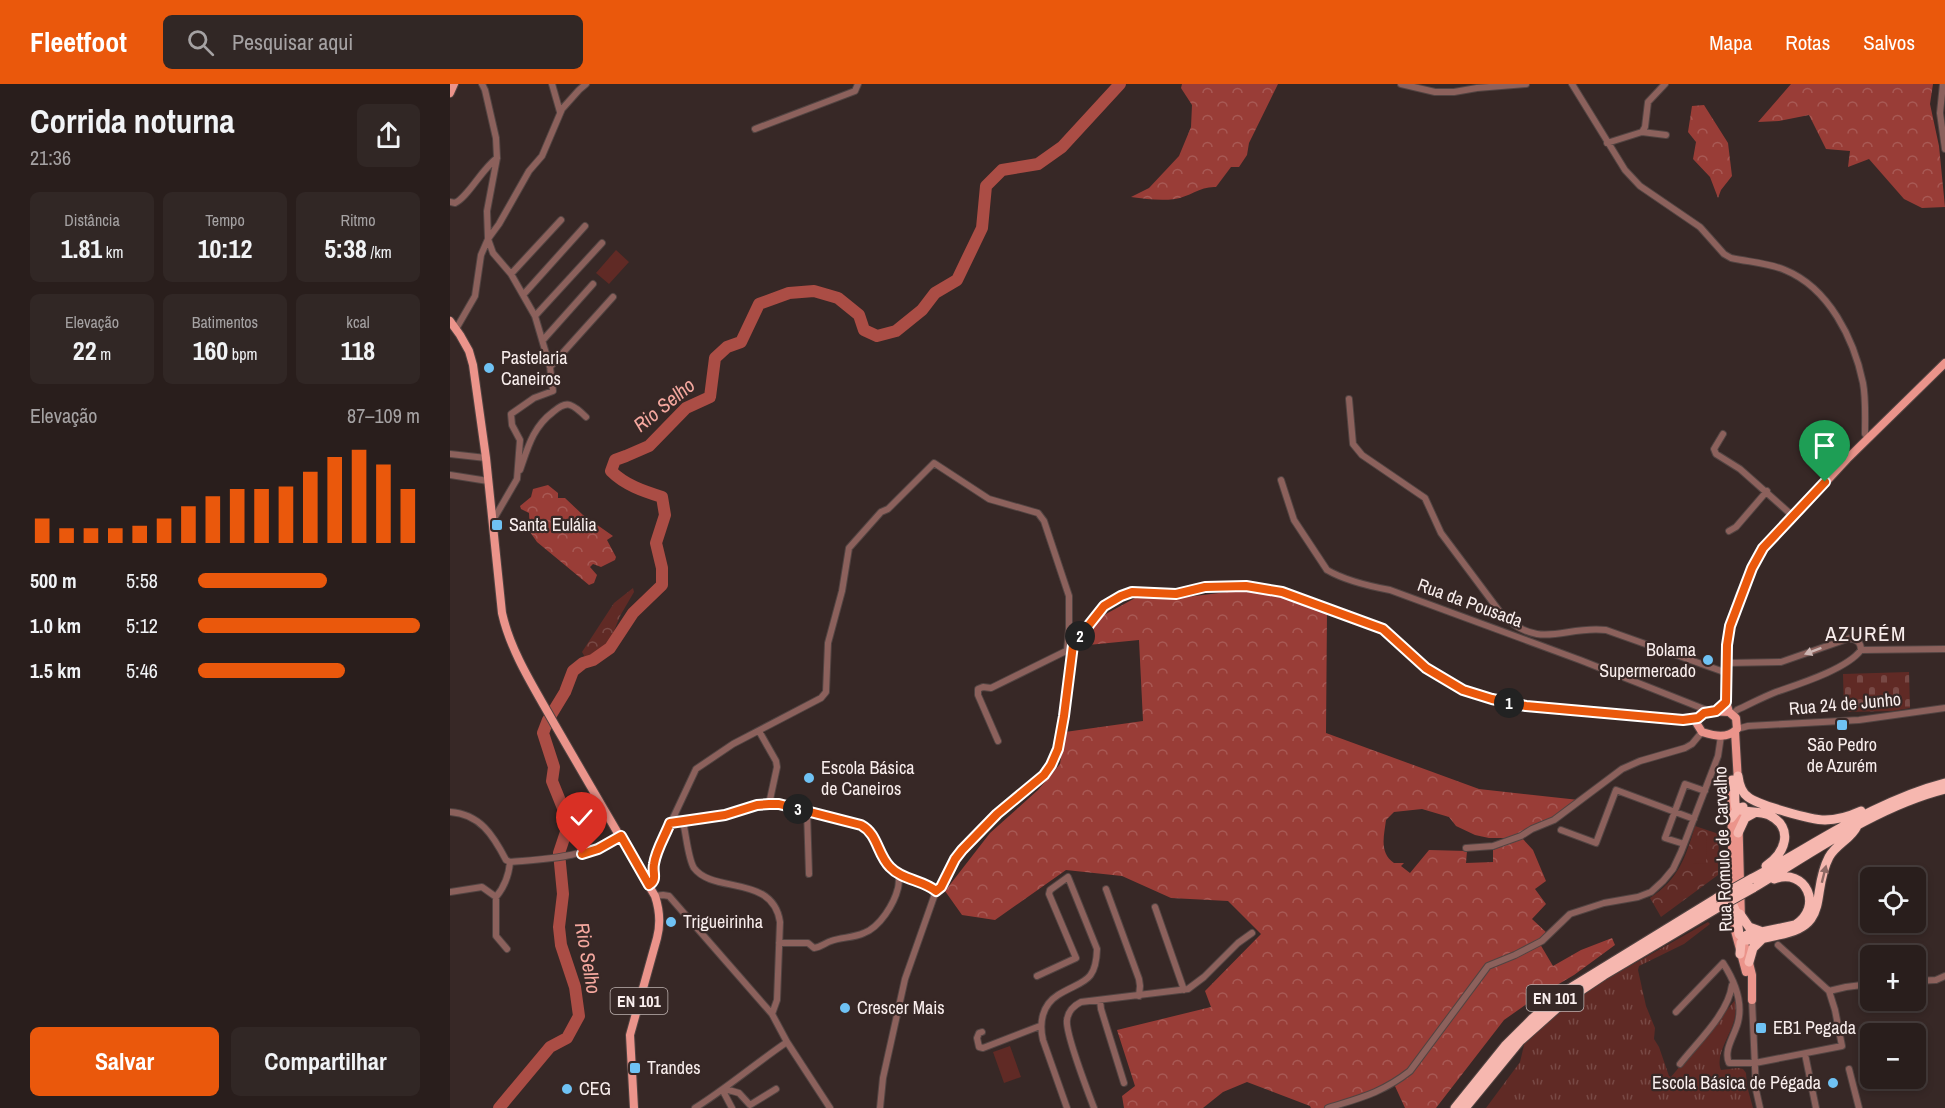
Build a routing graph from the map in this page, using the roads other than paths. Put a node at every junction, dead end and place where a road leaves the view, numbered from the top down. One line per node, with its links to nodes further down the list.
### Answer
1 (454, 84): 11 (main road)
2 (482, 84): 18 (street)
3 (552, 84): 12 (street)
4 (586, 84): 12 (street)
5 (858, 84): 13 (street)
6 (1401, 84): 7 (street)
7 (1526, 84)
8 (1572, 84): 16 (street)
9 (1665, 84): 14 (street)
10 (1943, 84): 17 (street)
11 (450, 93)
12 (560, 112): 22 (street)
13 (755, 129)
14 (1642, 132): 15 (street); 16 (street)
15 (1666, 135)
16 (1607, 142): 37 (street)
17 (1945, 149)
18 (497, 158): 19 (street); 22 (street)
19 (450, 201)
20 (561, 220): 24 (street)
21 (585, 226): 26 (street)
22 (488, 239): 24 (street); 30 (street)
23 (602, 243): 28 (street)
24 (511, 274): 26 (street)
25 (593, 284): 31 (street)
26 (523, 295): 28 (street)
27 (613, 297): 33 (street)
28 (535, 316): 31 (street)
29 (450, 321): 30 (main road, EN 101)
30 (456, 329): 39 (main road, EN 101)
31 (543, 340): 33 (street)
32 (1945, 363): 37 (main road, Rua Rómulo de Carvalho)
33 (550, 368): 41 (street)
34 (1349, 399): 53 (street)
35 (586, 417): 41 (street)
36 (1723, 434): 44 (street)
37 (1868, 438): 45 (main road, Rua Rómulo de Carvalho)
38 (450, 454): 39 (street)
39 (486, 458): 43 (main road, EN 101)
40 (450, 475): 43 (street)
41 (517, 479): 46 (street)
42 (1281, 480): 55 (street, Rua da Pousada)
43 (488, 481): 46 (main road, EN 101)
44 (1767, 491): 45 (street); 47 (street)
45 (1794, 517): 52 (main road, Rua Rómulo de Carvalho)
46 (492, 522): 78 (main road, EN 101)
47 (1729, 531)
48 (1073, 645): 51 (street); 55 (street); 87 (street)
49 (1945, 649): 50 (street)
50 (1861, 650): 52 (street, one-way to 52); 56 (street)
51 (1066, 651): 57 (street); 58 (street)
52 (1727, 663): 53 (main road, Rua Rómulo de Carvalho)
53 (1727, 673): 56 (main road, Rua Rómulo de Carvalho)
54 (1945, 708): 56 (street, Rua 24 de Junho)
55 (1704, 719): 56 (main road); 56 (main road); 80 (street)
56 (1731, 723): 59 (main road, Rua Rómulo de Carvalho); 62 (street)
57 (759, 731): 64 (street); 74 (street)
58 (998, 741)
59 (1735, 778): 65 (highway); 66 (highway); 71 (main road, Rua Rómulo de Carvalho)
60 (1945, 783): 63 (highway, EN 101)
61 (1945, 789): 75 (highway, EN 101)
62 (1704, 791): 67 (street); 72 (street)
63 (1891, 801): 65 (highway); 84 (highway, EN 101)
64 (769, 804): 69 (street); 73 (street)
65 (1766, 805): 66 (highway)
66 (1738, 809): 70 (highway); 71 (highway); 77 (main road, Rua Rómulo de Carvalho)
67 (1674, 811): 72 (street); 76 (street); 79 (street)
68 (450, 812): 81 (street)
69 (807, 812): 82 (street); 83 (street)
70 (1757, 812): 77 (highway); 84 (highway)
71 (1731, 818): 92 (main road, Rua Rómulo de Carvalho)
72 (1694, 819): 79 (street)
73 (683, 822): 74 (street); 98 (street)
74 (670, 823): 85 (street)
75 (1857, 826): 84 (highway, EN 101); 96 (highway, one-way to 75)
76 (1562, 830)
77 (1738, 833): 94 (main road, Rua Rómulo de Carvalho)
78 (621, 836): 81 (street); 85 (main road, EN 101)
79 (1684, 844): 132 (street)
80 (1467, 848)
81 (508, 861): 90 (street)
82 (809, 874)
83 (899, 874): 87 (street); 98 (street)
84 (1752, 883): 91 (highway, EN 101, bridge); 96 (highway)
85 (649, 885): 89 (main road, EN 101)
86 (1106, 889): 110 (street)
87 (936, 891): 129 (street)
88 (450, 892): 90 (street)
89 (655, 896): 114 (street); 125 (main road, EN 101)
90 (496, 897): 100 (street)
91 (1718, 902): 133 (highway, EN 101); 134 (highway, EN 101)
92 (1733, 905): 97 (highway); 101 (main road, Rua Rómulo de Carvalho)
93 (1155, 907): 108 (street)
94 (1740, 914): 96 (highway); 97 (main road, Rua Rómulo de Carvalho)
95 (1252, 933): 108 (street)
96 (1763, 935): 97 (highway); 102 (highway)
97 (1743, 939): 101 (highway); 102 (main road, Rua Rómulo de Carvalho)
98 (779, 943): 114 (street)
99 (1778, 945): 109 (street)
100 (507, 949)
101 (1740, 954): 112 (main road, Rua Rómulo de Carvalho)
102 (1749, 962): 112 (main road, Rua Rómulo de Carvalho)
103 (1036, 976): 115 (street)
104 (1945, 976): 105 (street)
105 (1926, 980)
106 (1733, 981): 113 (street); 119 (street); 120 (street)
107 (1860, 985): 109 (street)
108 (1184, 990): 110 (street)
109 (1829, 992): 118 (street)
110 (1139, 996): 111 (street)
111 (1100, 1000): 122 (street); 131 (street)
112 (1752, 1000): 119 (street, Rua Rómulo de Carvalho)
113 (1676, 1012)
114 (772, 1014): 117 (street)
115 (1040, 1026): 116 (street); 130 (street)
116 (982, 1032)
117 (787, 1042): 124 (street); 128 (street)
118 (1805, 1054): 119 (street); 136 (street)
119 (1755, 1063): 135 (street, Rua Rómulo de Carvalho)
120 (1680, 1064)
121 (1849, 1069): 137 (street)
122 (1124, 1083)
123 (776, 1089): 124 (street)
124 (724, 1090): 126 (street); 127 (street)
125 (634, 1108)
126 (695, 1108)
127 (732, 1108)
128 (830, 1108)
129 (880, 1108)
130 (1067, 1108)
131 (1094, 1108)
132 (1328, 1108)
133 (1455, 1108)
134 (1466, 1108)
135 (1760, 1108)
136 (1816, 1108)
137 (1859, 1108)

